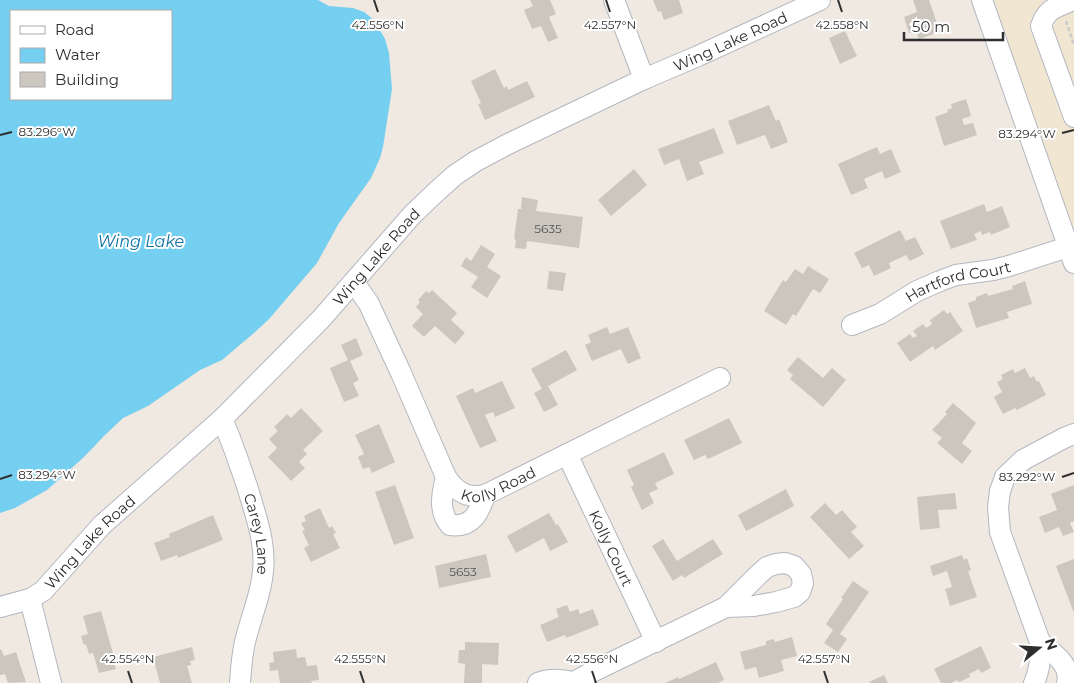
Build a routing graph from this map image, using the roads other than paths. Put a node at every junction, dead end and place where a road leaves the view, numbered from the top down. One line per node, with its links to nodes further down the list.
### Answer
1 (614, 0): 5 (street)
2 (820, 0): 5 (street, Wing Lake Road)
3 (982, 0): 7 (street)
4 (1070, 2): 6 (street)
5 (644, 78): 8 (street, Wing Lake Road)
6 (1074, 117)
7 (1072, 251): 9 (street, Hartford Court)
8 (354, 282): 11 (street, Wing Lake Road); 14 (street, Kolly Road)
9 (852, 325)
10 (720, 378): 13 (street, Kolly Road)
11 (222, 418): 16 (street, Wing Lake Road); 22 (street, Carey Lane)
12 (1074, 434): 20 (street)
13 (567, 454): 15 (street, Kolly Road); 19 (street, Kolly Court)
14 (446, 477): 15 (street, Kolly Road); 15 (street)
15 (486, 495)
16 (30, 599): 17 (street, Wing Lake Road); 21 (street)
17 (0, 607)
18 (726, 608): 19 (street)
19 (656, 642): 24 (street)
20 (1040, 642): 25 (street); 26 (street)
21 (51, 683)
22 (240, 683)
23 (538, 683): 24 (street)
24 (573, 683)
25 (1034, 683)
26 (1067, 683)

